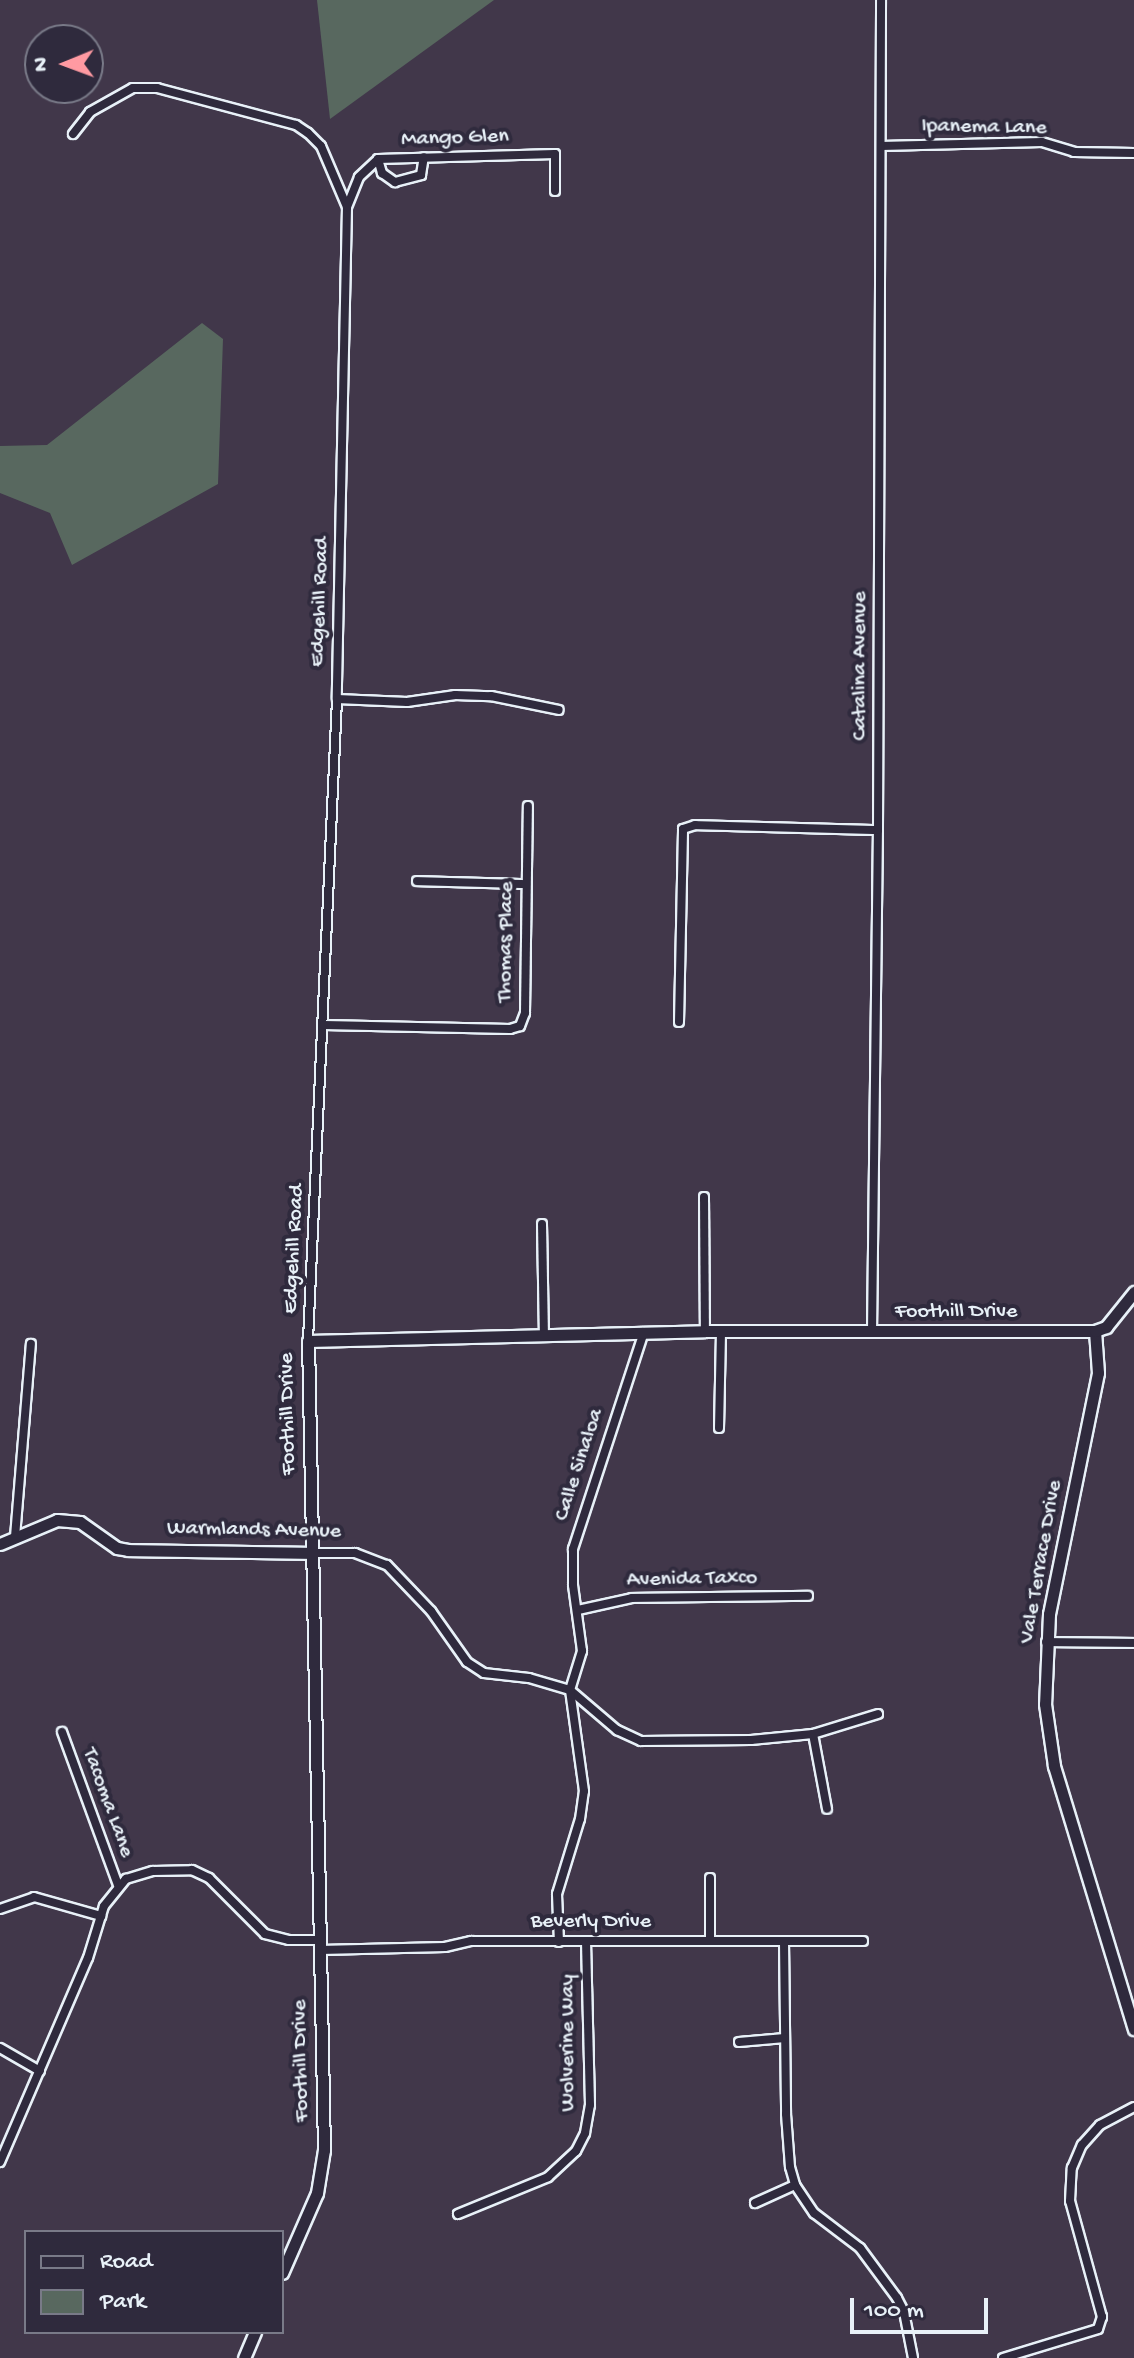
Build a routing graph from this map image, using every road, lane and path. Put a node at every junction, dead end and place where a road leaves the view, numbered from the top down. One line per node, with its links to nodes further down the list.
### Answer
1 (881, 0): 3 (street, Catalina Avenue)
2 (73, 134): 8 (street, Edgehill Road)
3 (881, 146): 4 (street, Ipanema Lane); 12 (street, Catalina Avenue)
4 (1134, 153)
5 (424, 157): 6 (street, Mango Glen); 6 (street); 7 (street, Mango Glen)
6 (378, 159): 8 (street, Mango Glen)
7 (555, 191)
8 (347, 207): 9 (street, Edgehill Road)
9 (337, 699): 10 (street); 16 (street, Edgehill Road)
10 (559, 710)
11 (528, 806): 14 (street, Thomas Place)
12 (878, 830): 15 (street); 24 (street, Catalina Avenue)
13 (417, 881): 14 (street)
14 (526, 884): 16 (street, Thomas Place)
15 (679, 1022)
16 (324, 1025): 26 (street, Edgehill Road)
17 (704, 1197): 20 (street)
18 (542, 1224): 25 (street)
19 (1134, 1292): 22 (street)
20 (705, 1331): 21 (street, Foothill Drive); 23 (street, Foothill Drive)
21 (721, 1331): 24 (street, Foothill Drive); 28 (street)
22 (1095, 1331): 24 (street, Foothill Drive); 34 (street, Vale Terrace Drive)
23 (644, 1332): 25 (street, Foothill Drive); 33 (street, Calle Sinaloa)
24 (872, 1332)
25 (544, 1336): 26 (street, Foothill Drive)
26 (308, 1341): 31 (street, Foothill Drive)
27 (31, 1344): 29 (street)
28 (719, 1428)
29 (15, 1537): 30 (street, Warmlands Avenue); 31 (street, Warmlands Avenue)
30 (0, 1544)
31 (311, 1553): 36 (street, Warmlands Avenue); 50 (street, Foothill Drive)
32 (808, 1596): 33 (street, Avenida Taxco)
33 (578, 1610): 36 (street, Calle Sinaloa)
34 (1046, 1642): 35 (street); 51 (street, Vale Terrace Drive)
35 (1134, 1643)
36 (570, 1690): 39 (street, Warmlands Avenue); 48 (street, Calle Sinaloa)
37 (878, 1714): 39 (street, Warmlands Avenue)
38 (62, 1732): 42 (street, Tacoma Lane)
39 (813, 1734): 40 (street)
40 (827, 1809)
41 (710, 1878): 46 (street)
42 (118, 1885): 44 (street); 50 (street, Beverly Drive)
43 (0, 1909): 44 (street)
44 (101, 1916): 56 (street)
45 (586, 1941): 46 (street, Beverly Drive); 48 (street, Beverly Drive); 61 (street, Wolverine Way)
46 (710, 1941): 49 (street, Beverly Drive)
47 (863, 1941): 49 (street, Beverly Drive)
48 (559, 1942): 50 (street, Beverly Drive)
49 (784, 1942): 53 (street)
50 (320, 1945): 62 (street, Foothill Drive)
51 (1132, 2014): 52 (street, Vale Terrace Drive)
52 (1134, 2029)
53 (785, 2038): 54 (street); 59 (street)
54 (739, 2042)
55 (0, 2048): 56 (street)
56 (40, 2071): 58 (street)
57 (1134, 2107): 66 (street)
58 (0, 2162)
59 (795, 2185): 60 (street); 65 (street)
60 (755, 2203)
61 (458, 2214)
62 (284, 2268)
63 (254, 2334): 64 (street)
64 (244, 2358)
65 (913, 2358)
66 (1003, 2358)

